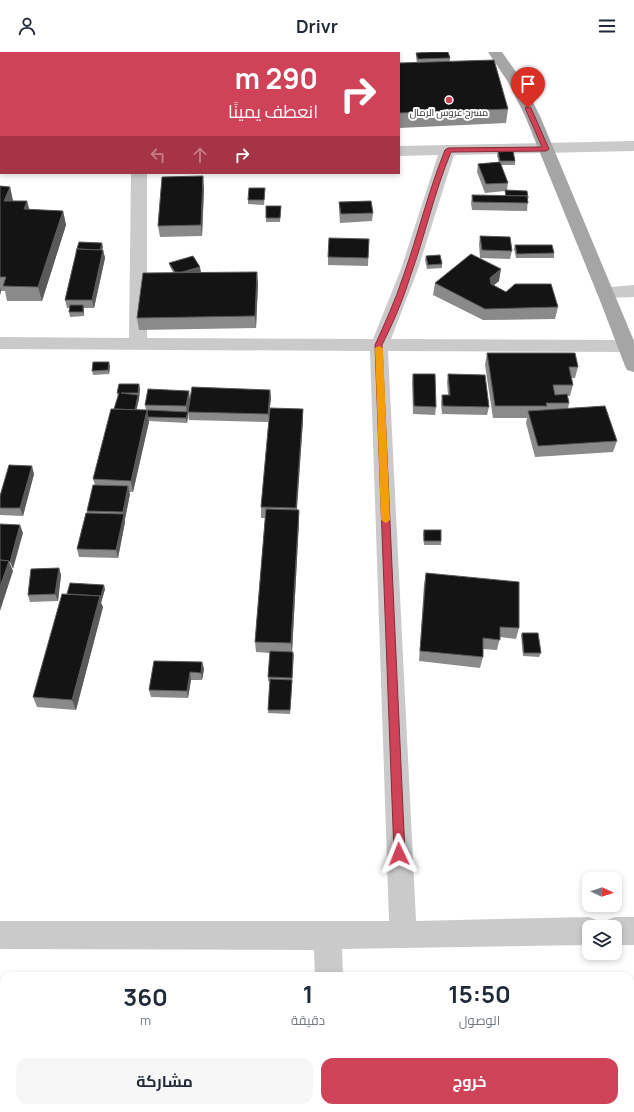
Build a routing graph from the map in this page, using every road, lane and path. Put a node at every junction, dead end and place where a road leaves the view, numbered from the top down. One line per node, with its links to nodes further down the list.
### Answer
1 (495, 52): 3 (main road)
2 (634, 146): 3 (street)
3 (546, 149): 4 (street); 8 (main road)
4 (448, 150): 5 (street); 11 (street)
5 (400, 151)
6 (139, 174): 10 (street)
7 (634, 291): 8 (street)
8 (605, 292): 12 (main road)
9 (0, 343): 10 (street)
10 (138, 344): 11 (street)
11 (379, 345): 12 (street); 17 (street)
12 (627, 346): 13 (main road)
13 (634, 366)
14 (634, 930): 16 (street)
15 (582, 931): 17 (street)
16 (622, 931)
17 (403, 934): 19 (street)
18 (0, 935): 19 (street)
19 (328, 936): 20 (street)
20 (329, 972)

